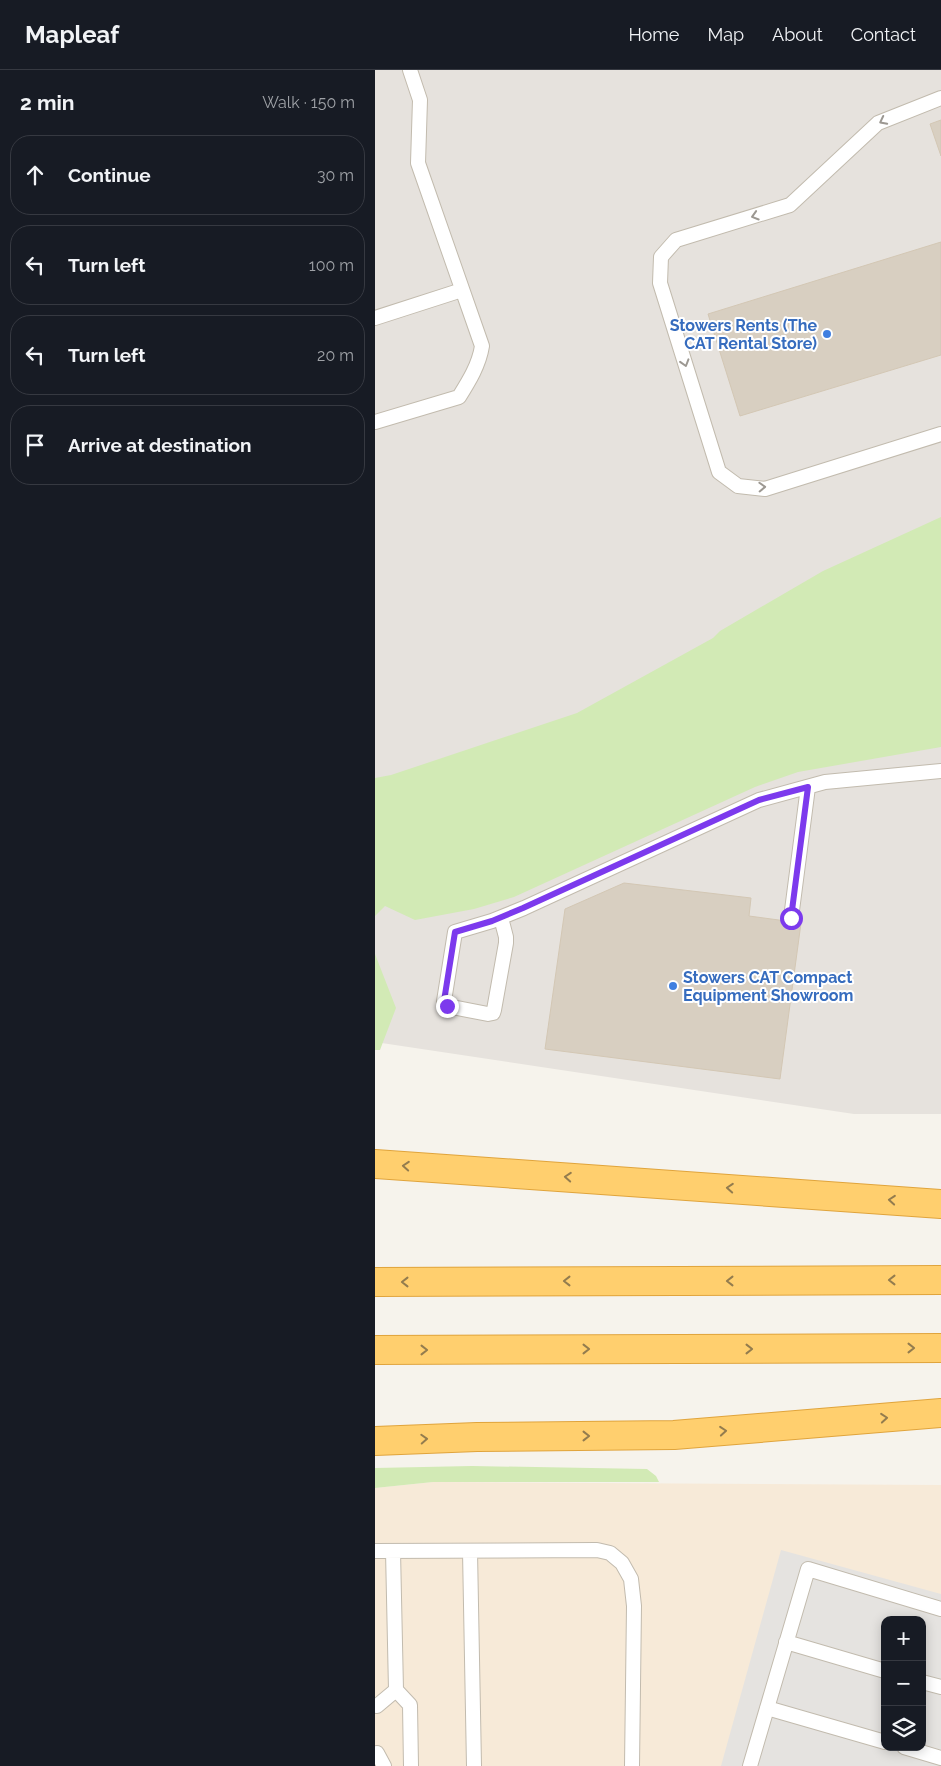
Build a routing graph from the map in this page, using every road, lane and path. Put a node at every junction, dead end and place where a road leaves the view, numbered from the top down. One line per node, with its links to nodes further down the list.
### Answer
1 (410, 70): 3 (lane)
2 (941, 98): 6 (lane, one-way to 6)
3 (462, 290): 4 (lane); 5 (lane)
4 (375, 318)
5 (375, 422)
6 (941, 434)
7 (941, 771): 8 (lane)
8 (808, 787): 9 (lane); 10 (lane)
9 (501, 918): 9 (lane)
10 (791, 918)
11 (375, 1164): 12 (highway, one-way to 11)
12 (941, 1204)
13 (941, 1280): 14 (highway, one-way to 14)
14 (375, 1282)
15 (941, 1348): 16 (highway, one-way to 15)
16 (375, 1350)
17 (941, 1413): 18 (highway, one-way to 17)
18 (375, 1441)
19 (375, 1551): 20 (lane)
20 (393, 1551): 21 (lane); 27 (lane)
21 (470, 1551): 36 (lane); 37 (lane)
22 (941, 1609): 23 (lane)
23 (786, 1642): 24 (lane); 29 (lane)
24 (881, 1670)
25 (926, 1683): 26 (lane)
26 (941, 1687)
27 (396, 1690): 28 (lane); 35 (lane)
28 (377, 1706)
29 (767, 1708): 30 (lane); 38 (lane)
30 (881, 1741)
31 (917, 1751): 33 (lane)
32 (377, 1753): 34 (lane)
33 (941, 1758)
34 (384, 1766)
35 (411, 1766)
36 (474, 1766)
37 (632, 1766)
38 (750, 1766)

